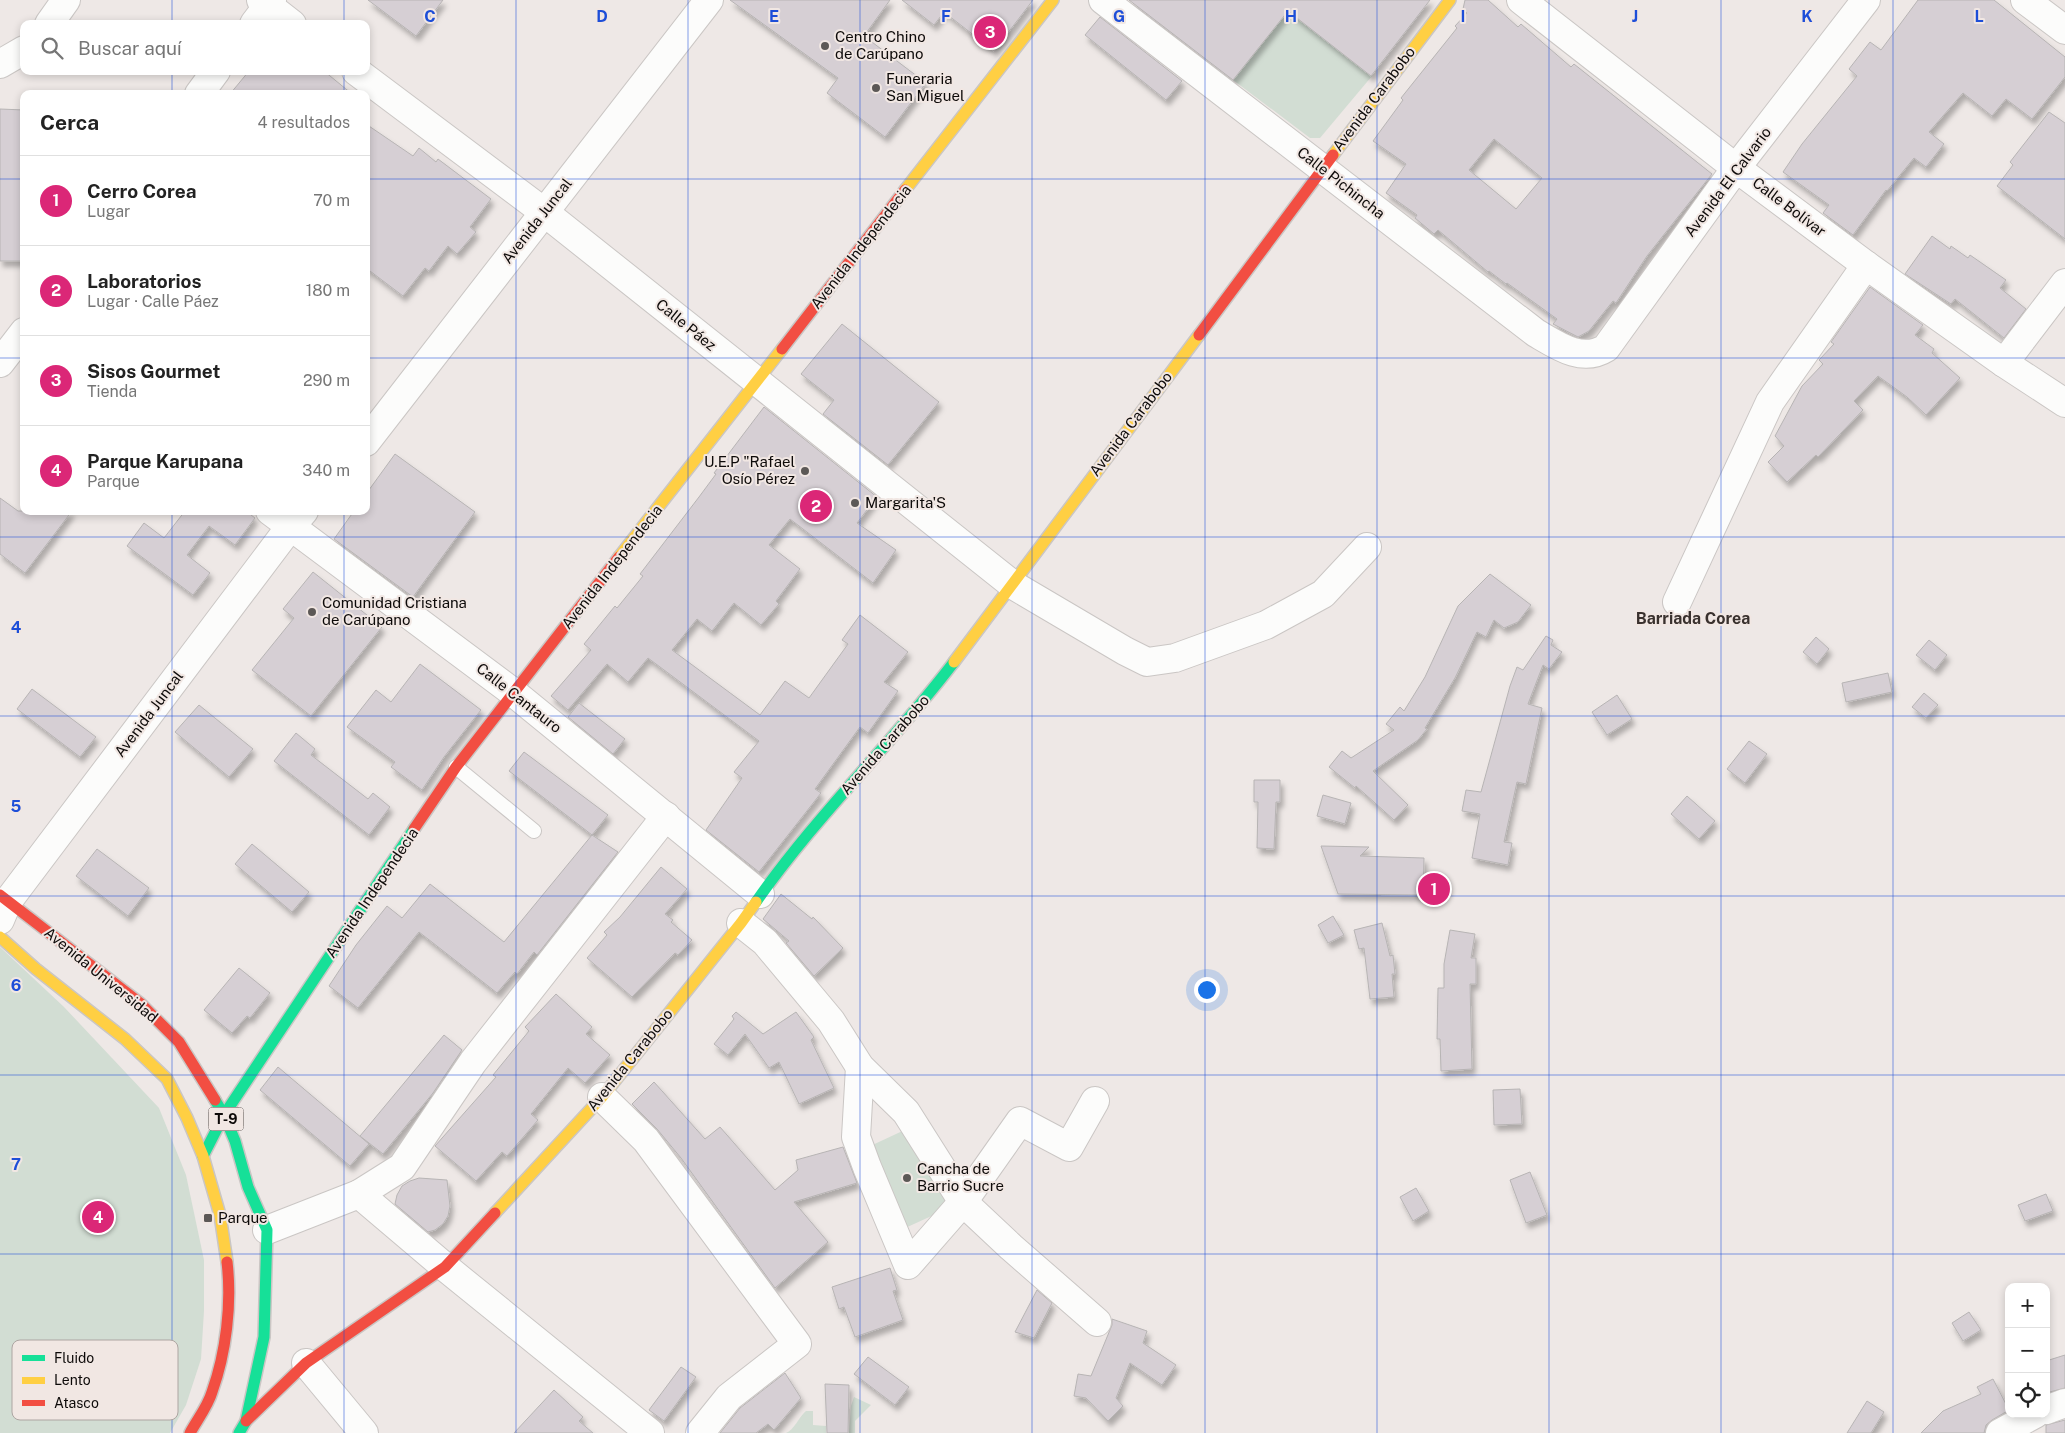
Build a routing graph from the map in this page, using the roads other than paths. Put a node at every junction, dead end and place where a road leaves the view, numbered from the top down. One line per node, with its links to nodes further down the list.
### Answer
1 (66, 0): 10 (street)
2 (708, 0): 20 (street, Avenida Juncal)
3 (1053, 0): 27 (main road, Avenida Independecia)
4 (1103, 0): 18 (street, Calle Pichincha)
5 (1450, 0): 18 (main road, Avenida Carabobo)
6 (1521, 0): 19 (street, Calle Bolívar)
7 (1866, 0): 19 (street, Avenida El Calvario)
8 (2025, 0): 12 (street)
9 (264, 7): 11 (street)
10 (52, 20)
11 (285, 20)
12 (2065, 30)
13 (20, 52): 14 (street)
14 (0, 64)
15 (213, 75): 17 (street)
16 (361, 75): 20 (street, Calle Páez)
17 (202, 90)
18 (1321, 168): 24 (street, Calle Pichincha); 32 (main road, Avenida Carabobo)
19 (1736, 168): 21 (street, Calle Bolívar); 24 (street, Avenida El Calvario)
20 (544, 212): 27 (street, Calle Páez); 29 (street, Avenida Juncal)
21 (1866, 265): 26 (street, Calle Bolívar); 33 (street)
22 (2065, 283): 26 (street)
23 (20, 337): 25 (street)
24 (1585, 355)
25 (0, 363)
26 (2004, 363): 28 (street, Calle Bolívar)
27 (756, 381): 32 (street, Calle Páez); 34 (main road, Avenida Independecia)
28 (2065, 403)
29 (370, 437)
30 (288, 516): 34 (street, Calle Cantauro); 39 (street, Avenida Juncal)
31 (1367, 547): 32 (street, Calle Páez)
32 (1012, 584): 38 (main road, Avenida Carabobo)
33 (1677, 602)
34 (514, 693): 35 (main road, Avenida Independecia); 36 (street, Calle Cantauro)
35 (456, 767): 37 (lane); 45 (main road, Avenida Independecia)
36 (666, 816): 38 (street, Calle Cantauro); 47 (street)
37 (534, 831)
38 (760, 894): 40 (main road, Avenida Carabobo)
39 (3, 905): 45 (main road, Avenida Universidad / T-9)
40 (741, 923): 42 (street); 43 (main road, Avenida Carabobo)
41 (0, 937): 46 (main road, T-9)
42 (860, 1067): 48 (street); 48 (street)
43 (602, 1097): 50 (main road, Avenida Carabobo); 61 (street)
44 (1095, 1101): 48 (street)
45 (224, 1115): 46 (main road, Avenida Independecia); 49 (main road, Avenida Universidad / T-9)
46 (202, 1156): 57 (main road, T-9)
47 (359, 1194): 49 (street); 50 (street)
48 (963, 1202): 51 (street)
49 (267, 1230): 56 (main road, Avenida Universidad / T-9)
50 (445, 1267): 52 (main road, Avenida Carabobo); 60 (street)
51 (1097, 1322)
52 (306, 1363): 56 (main road, Avenida Carabobo); 59 (street)
53 (2065, 1403): 54 (street)
54 (2050, 1409)
55 (2028, 1418): 62 (street)
56 (246, 1420): 58 (main road, Avenida Universidad / T-9)
57 (190, 1433)
58 (239, 1433)
59 (364, 1433)
60 (650, 1433)
61 (700, 1433)
62 (2000, 1433)

